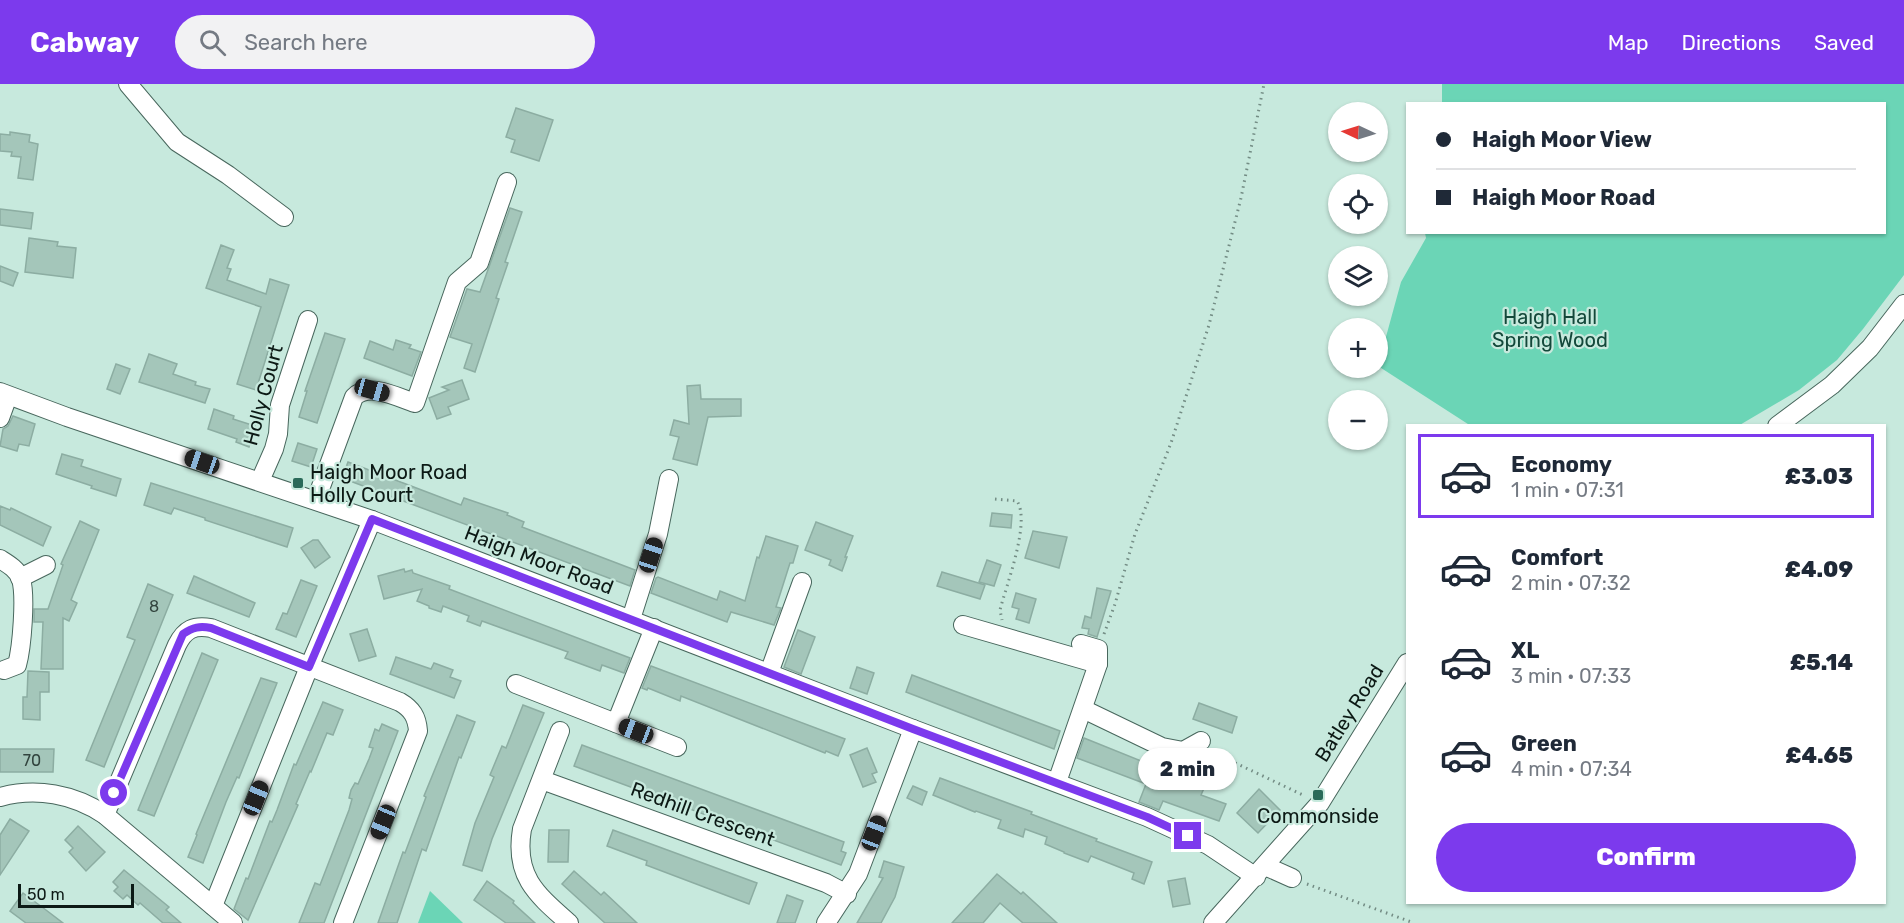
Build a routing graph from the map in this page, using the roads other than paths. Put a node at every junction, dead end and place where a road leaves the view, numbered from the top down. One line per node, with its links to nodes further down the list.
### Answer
1 (128, 84): 3 (street)
2 (507, 182): 11 (street)
3 (284, 216)
4 (1904, 304): 8 (street)
5 (308, 320): 10 (street, Holly Court)
6 (4, 394): 7 (street); 10 (street, Haigh Moor Road)
7 (0, 418)
8 (1780, 424)
9 (669, 479): 17 (street)
10 (260, 481): 11 (street, Haigh Moor Road)
11 (316, 500): 12 (street, Haigh Moor Road)
12 (372, 519): 17 (street, Haigh Moor Road); 21 (street)
13 (0, 559): 15 (street)
14 (46, 565): 15 (street)
15 (20, 578): 22 (street)
16 (802, 582): 23 (street)
17 (631, 619): 19 (street, Haigh Moor Road)
18 (963, 626): 25 (street)
19 (654, 628): 23 (street, Haigh Moor Road); 26 (street)
20 (1406, 665): 35 (street, Batley Road)
21 (309, 667): 34 (street); 38 (street); 40 (street)
22 (4, 670)
23 (770, 673): 27 (street, Haigh Moor Road)
24 (516, 684): 26 (street)
25 (1083, 709): 29 (street); 32 (street)
26 (616, 723): 30 (street)
27 (913, 729): 32 (street, Haigh Moor Road); 37 (street)
28 (560, 731): 31 (street)
29 (1201, 741)
30 (677, 747)
31 (542, 780): 37 (street, Redhill Crescent); 41 (street)
32 (1057, 782): 35 (street, Haigh Moor Road)
33 (0, 797): 34 (street)
34 (105, 814): 38 (street)
35 (1261, 871): 36 (street, Haigh Moor Road); 43 (street, Batley Road)
36 (1292, 878)
37 (847, 894): 42 (street)
38 (213, 906): 39 (street)
39 (233, 923)
40 (343, 923)
41 (569, 923)
42 (826, 923)
43 (1213, 923)

